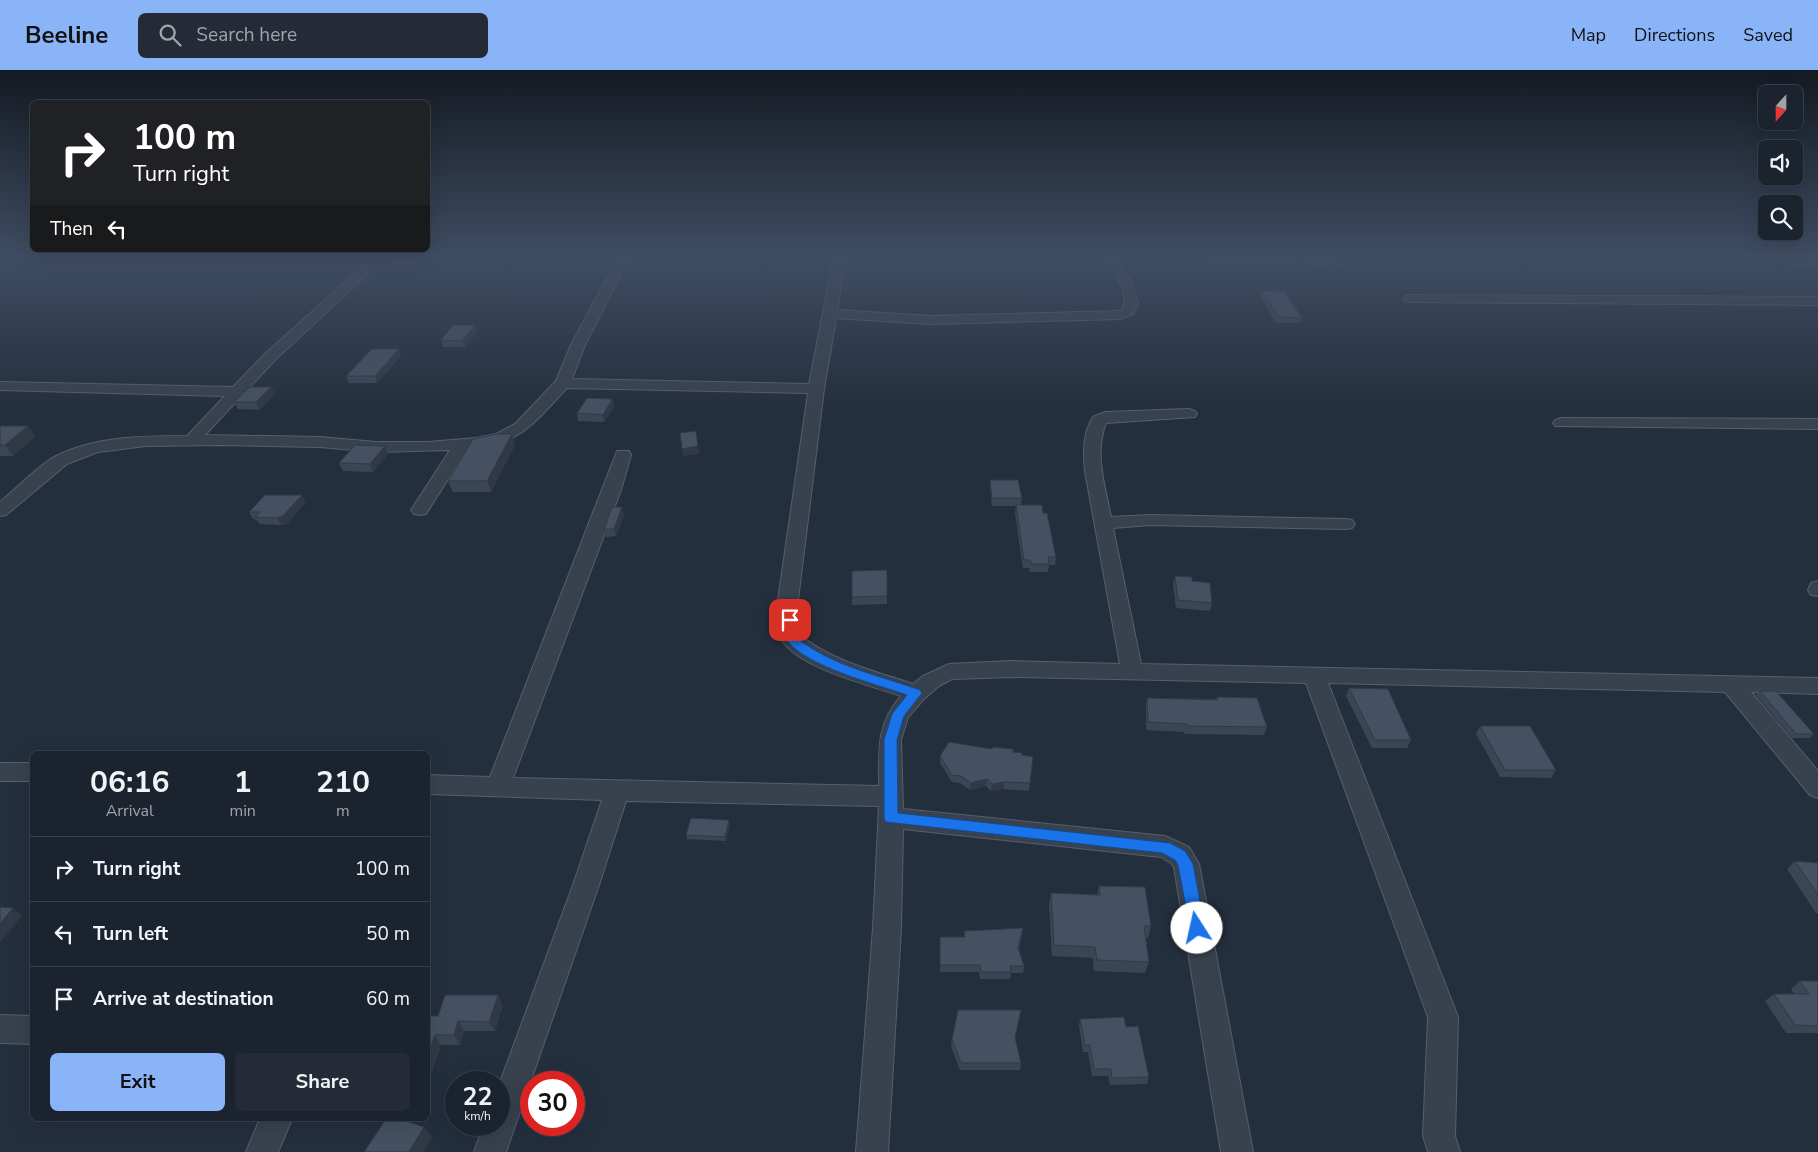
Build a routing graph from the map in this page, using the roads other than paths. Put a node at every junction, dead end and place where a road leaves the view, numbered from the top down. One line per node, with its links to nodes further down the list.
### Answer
1 (324, 307): 9 (street)
2 (598, 307): 6 (street)
3 (831, 307): 5 (street)
4 (1130, 307): 5 (street)
5 (830, 314): 8 (street)
6 (563, 382): 8 (street); 14 (street)
7 (0, 386): 9 (street)
8 (816, 389): 24 (street)
9 (237, 392): 13 (street)
10 (1189, 414): 18 (street)
11 (1561, 423): 12 (street)
12 (1818, 424)
13 (191, 441): 14 (street); 17 (street)
14 (461, 444): 16 (street)
15 (623, 455): 28 (street)
16 (420, 510)
17 (0, 511)
18 (1103, 523): 19 (street); 20 (street)
19 (1346, 524)
20 (1132, 672): 21 (street); 24 (street)
21 (1314, 676): 22 (street); 39 (street)
22 (1732, 685): 23 (street); 29 (street)
23 (1818, 686)
24 (916, 693): 31 (street)
25 (0, 772): 26 (street)
26 (30, 772)
27 (430, 784): 28 (street)
28 (498, 787): 30 (street)
29 (1818, 788)
30 (617, 791): 31 (street); 36 (street)
31 (891, 807): 37 (street); 38 (street)
32 (0, 1029): 33 (street)
33 (30, 1030)
34 (275, 1121): 35 (street)
35 (262, 1152)
36 (490, 1152)
37 (872, 1152)
38 (1237, 1152)
39 (1444, 1152)

